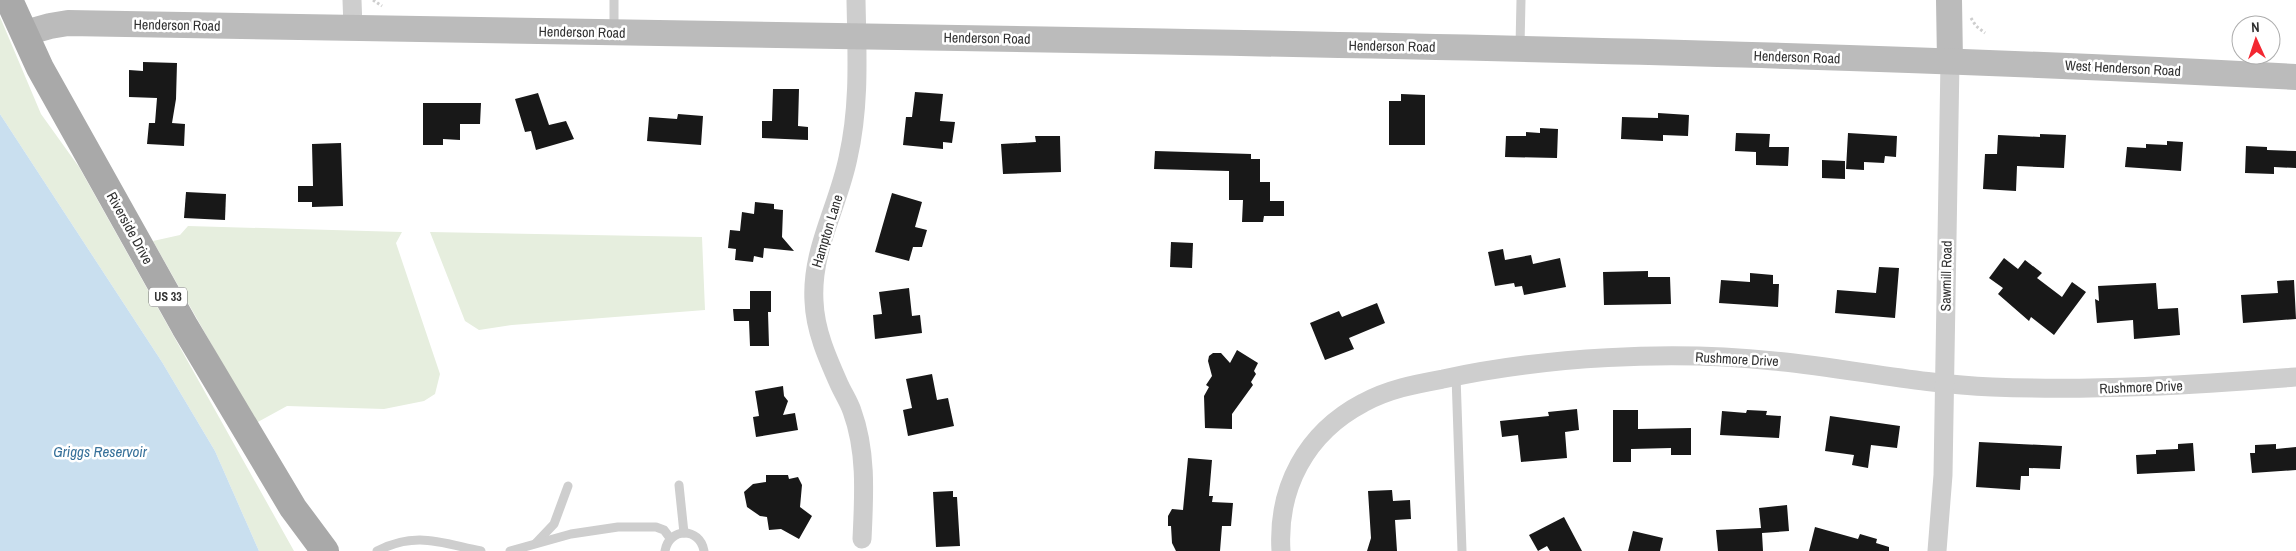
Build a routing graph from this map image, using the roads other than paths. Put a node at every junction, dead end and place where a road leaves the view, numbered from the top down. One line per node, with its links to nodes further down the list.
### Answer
1 (9, 0): 9 (main road, Riverside Drive / US 33)
2 (352, 0): 7 (street)
3 (614, 0): 8 (lane)
4 (856, 0): 10 (street, Hampton Lane)
5 (1521, 0): 11 (lane)
6 (1959, 7): 12 (main road, Sawmill Road)
7 (353, 28): 8 (main road, Henderson Road); 9 (main road, Henderson Road)
8 (614, 32): 10 (main road, Henderson Road)
9 (25, 34): 23 (main road, Riverside Drive / US 33)
10 (857, 36): 11 (main road, Henderson Road); 21 (street, Hampton Lane)
11 (1520, 49): 12 (main road, Henderson Road)
12 (1950, 61): 13 (main road, West Henderson Road); 16 (street, Sawmill Road)
13 (2296, 77)
14 (1456, 376): 16 (street, Rushmore Drive); 29 (street, Rushmore Drive); 30 (lane)
15 (2296, 377): 16 (street, Rushmore Drive)
16 (1944, 384): 31 (street, Sawmill Road)
17 (679, 485): 19 (lane)
18 (568, 486): 22 (lane)
19 (684, 533): 20 (lane); 28 (lane)
20 (670, 538): 22 (lane); 27 (lane)
21 (862, 539)
22 (532, 546): 26 (lane)
23 (325, 551)
24 (377, 551): 25 (lane)
25 (481, 551)
26 (515, 551)
27 (665, 551)
28 (704, 551)
29 (1281, 551)
30 (1462, 551)
31 (1937, 551)

